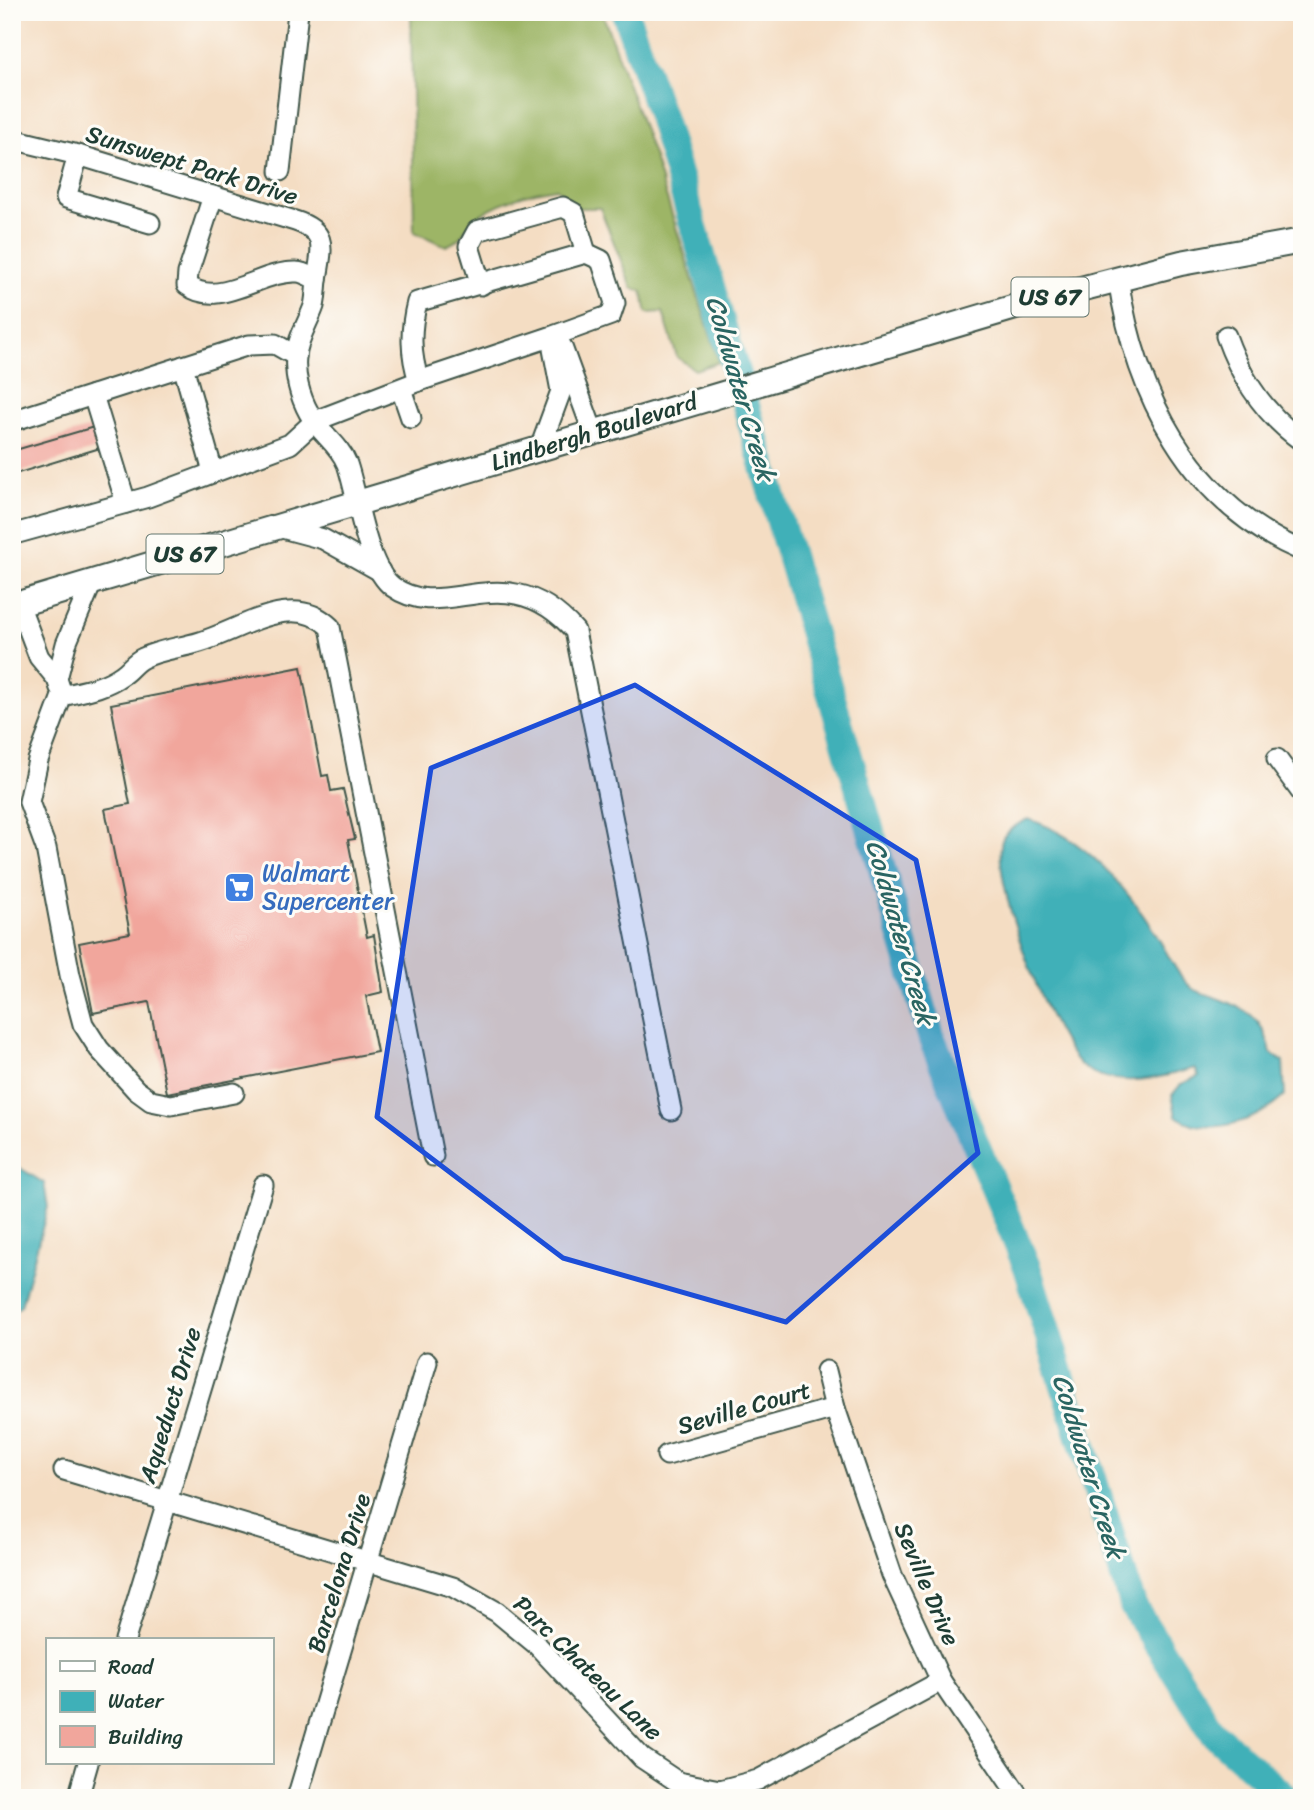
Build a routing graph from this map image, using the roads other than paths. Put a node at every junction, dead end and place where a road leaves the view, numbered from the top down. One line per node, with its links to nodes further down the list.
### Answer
1 (298, 12): 4 (street)
2 (12, 139): 3 (street, Sunswept Park Drive)
3 (78, 155): 5 (street, Sunswept Park Drive); 6 (street)
4 (280, 171)
5 (213, 196): 10 (street, Sunswept Park Drive); 10 (street)
6 (150, 223)
7 (1302, 241): 9 (main road, Lindbergh Boulevard / US 67)
8 (586, 253): 11 (street); 11 (street); 13 (street)
9 (1118, 278): 22 (main road, Lindbergh Boulevard / US 67); 30 (street)
10 (317, 280): 14 (street, Sunswept Park Drive)
11 (481, 285): 16 (street)
12 (1226, 336): 23 (street)
13 (553, 339): 16 (street); 22 (street); 24 (street)
14 (296, 356): 15 (street); 21 (street, Sunswept Park Drive)
15 (183, 366): 18 (street); 25 (street)
16 (419, 381): 17 (street)
17 (401, 389): 19 (street); 21 (street)
18 (93, 395): 20 (street); 27 (street)
19 (411, 418)
20 (12, 421)
21 (316, 421): 25 (street); 26 (street, Sunswept Park Drive)
22 (593, 432): 24 (main road, Lindbergh Boulevard / US 67)
23 (1302, 441)
24 (540, 448): 26 (main road, Lindbergh Boulevard / US 67)
25 (213, 472): 27 (street)
26 (359, 502): 28 (main road, Lindbergh Boulevard / US 67); 31 (street, Sunswept Park Drive)
27 (126, 503): 29 (street)
28 (278, 527): 31 (street); 32 (main road, Lindbergh Boulevard / US 67)
29 (18, 533)
30 (1302, 551)
31 (380, 571): 38 (street)
32 (92, 582): 33 (main road, Lindbergh Boulevard / US 67); 34 (street)
33 (16, 605): 34 (street)
34 (60, 687): 37 (street); 39 (street)
35 (1277, 759): 36 (street)
36 (1302, 793)
37 (234, 1093)
38 (671, 1110)
39 (433, 1156)
40 (263, 1185): 46 (street, Aqueduct Drive)
41 (428, 1362): 47 (street, Barcelona Drive)
42 (826, 1371): 43 (street, Seville Drive)
43 (835, 1408): 44 (street, Seville Court); 49 (street, Seville Drive)
44 (667, 1455)
45 (64, 1470): 46 (street, Parc Chateau Lane)
46 (166, 1500): 47 (street, Parc Chateau Lane); 48 (street, Aqueduct Drive)
47 (369, 1561): 49 (street, Parc Chateau Lane); 51 (street, Barcelona Drive)
48 (126, 1638)
49 (941, 1681): 53 (street, Seville Drive)
50 (88, 1764): 52 (street)
51 (300, 1797)
52 (78, 1798)
53 (1020, 1798)

